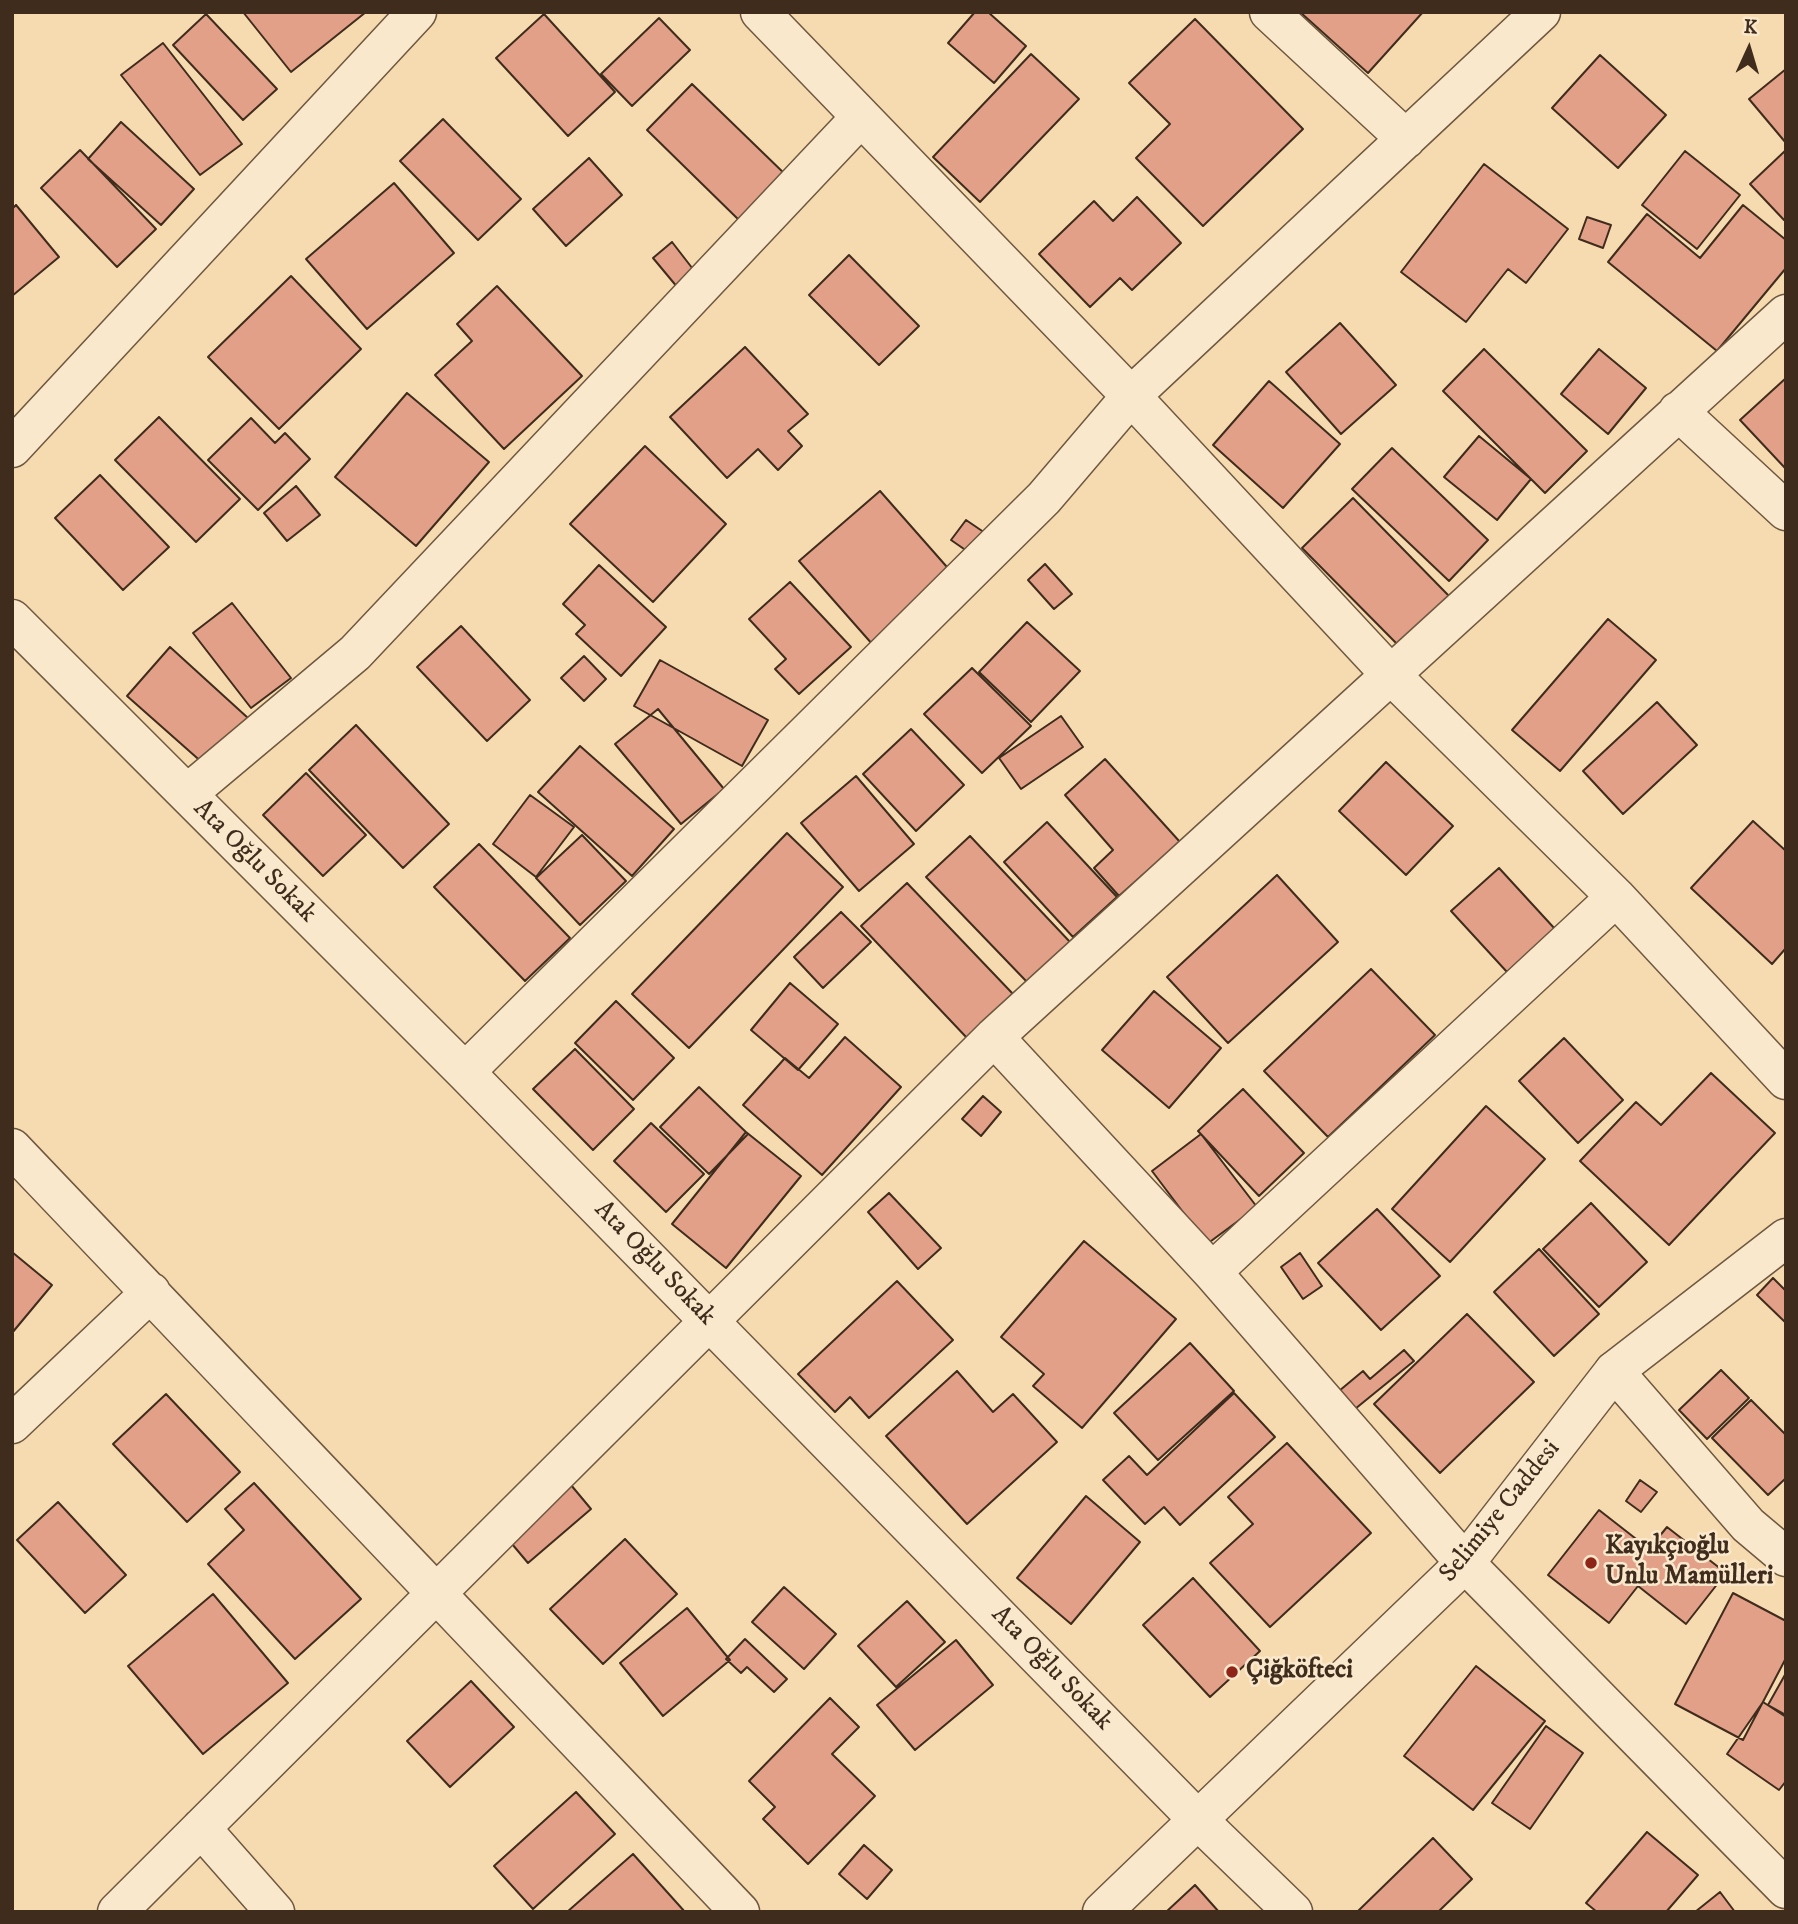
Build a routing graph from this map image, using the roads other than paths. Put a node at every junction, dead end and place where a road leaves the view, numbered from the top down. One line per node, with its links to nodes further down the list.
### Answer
1 (417, 12): 10 (street)
2 (760, 12): 5 (street)
3 (1269, 12): 6 (street)
4 (1541, 12): 6 (street)
5 (861, 117): 8 (street); 14 (street)
6 (1406, 139): 8 (street)
7 (1786, 314): 9 (street)
8 (1131, 396): 13 (street); 17 (street)
9 (1678, 411): 11 (street); 13 (street)
10 (12, 448)
11 (1786, 511)
12 (12, 620): 14 (street, Ata Oğlu Sokak)
13 (1391, 675): 15 (street); 16 (street)
14 (187, 794): 17 (street, Ata Oğlu Sokak)
15 (1616, 897): 18 (street); 21 (street)
16 (994, 1037): 21 (street); 23 (street)
17 (464, 1072): 23 (street, Ata Oğlu Sokak)
18 (1786, 1080)
19 (12, 1148): 22 (street)
20 (1786, 1238): 24 (street, Selimiye Caddesi)
21 (1212, 1272): 27 (street)
22 (152, 1292): 25 (street); 28 (street)
23 (709, 1321): 28 (street); 29 (street, Ata Oğlu Sokak)
24 (1614, 1371): 26 (street); 27 (street, Selimiye Caddesi)
25 (12, 1424)
26 (1786, 1557)
27 (1465, 1563): 29 (street, Selimiye Caddesi); 31 (street)
28 (438, 1592): 30 (street); 34 (street)
29 (1198, 1820): 35 (street, Selimiye Caddesi); 36 (street, Ata Oğlu Sokak)
30 (201, 1828): 32 (street); 33 (street)
31 (1786, 1889)
32 (117, 1912)
33 (275, 1912)
34 (740, 1912)
35 (1102, 1912)
36 (1293, 1912)

